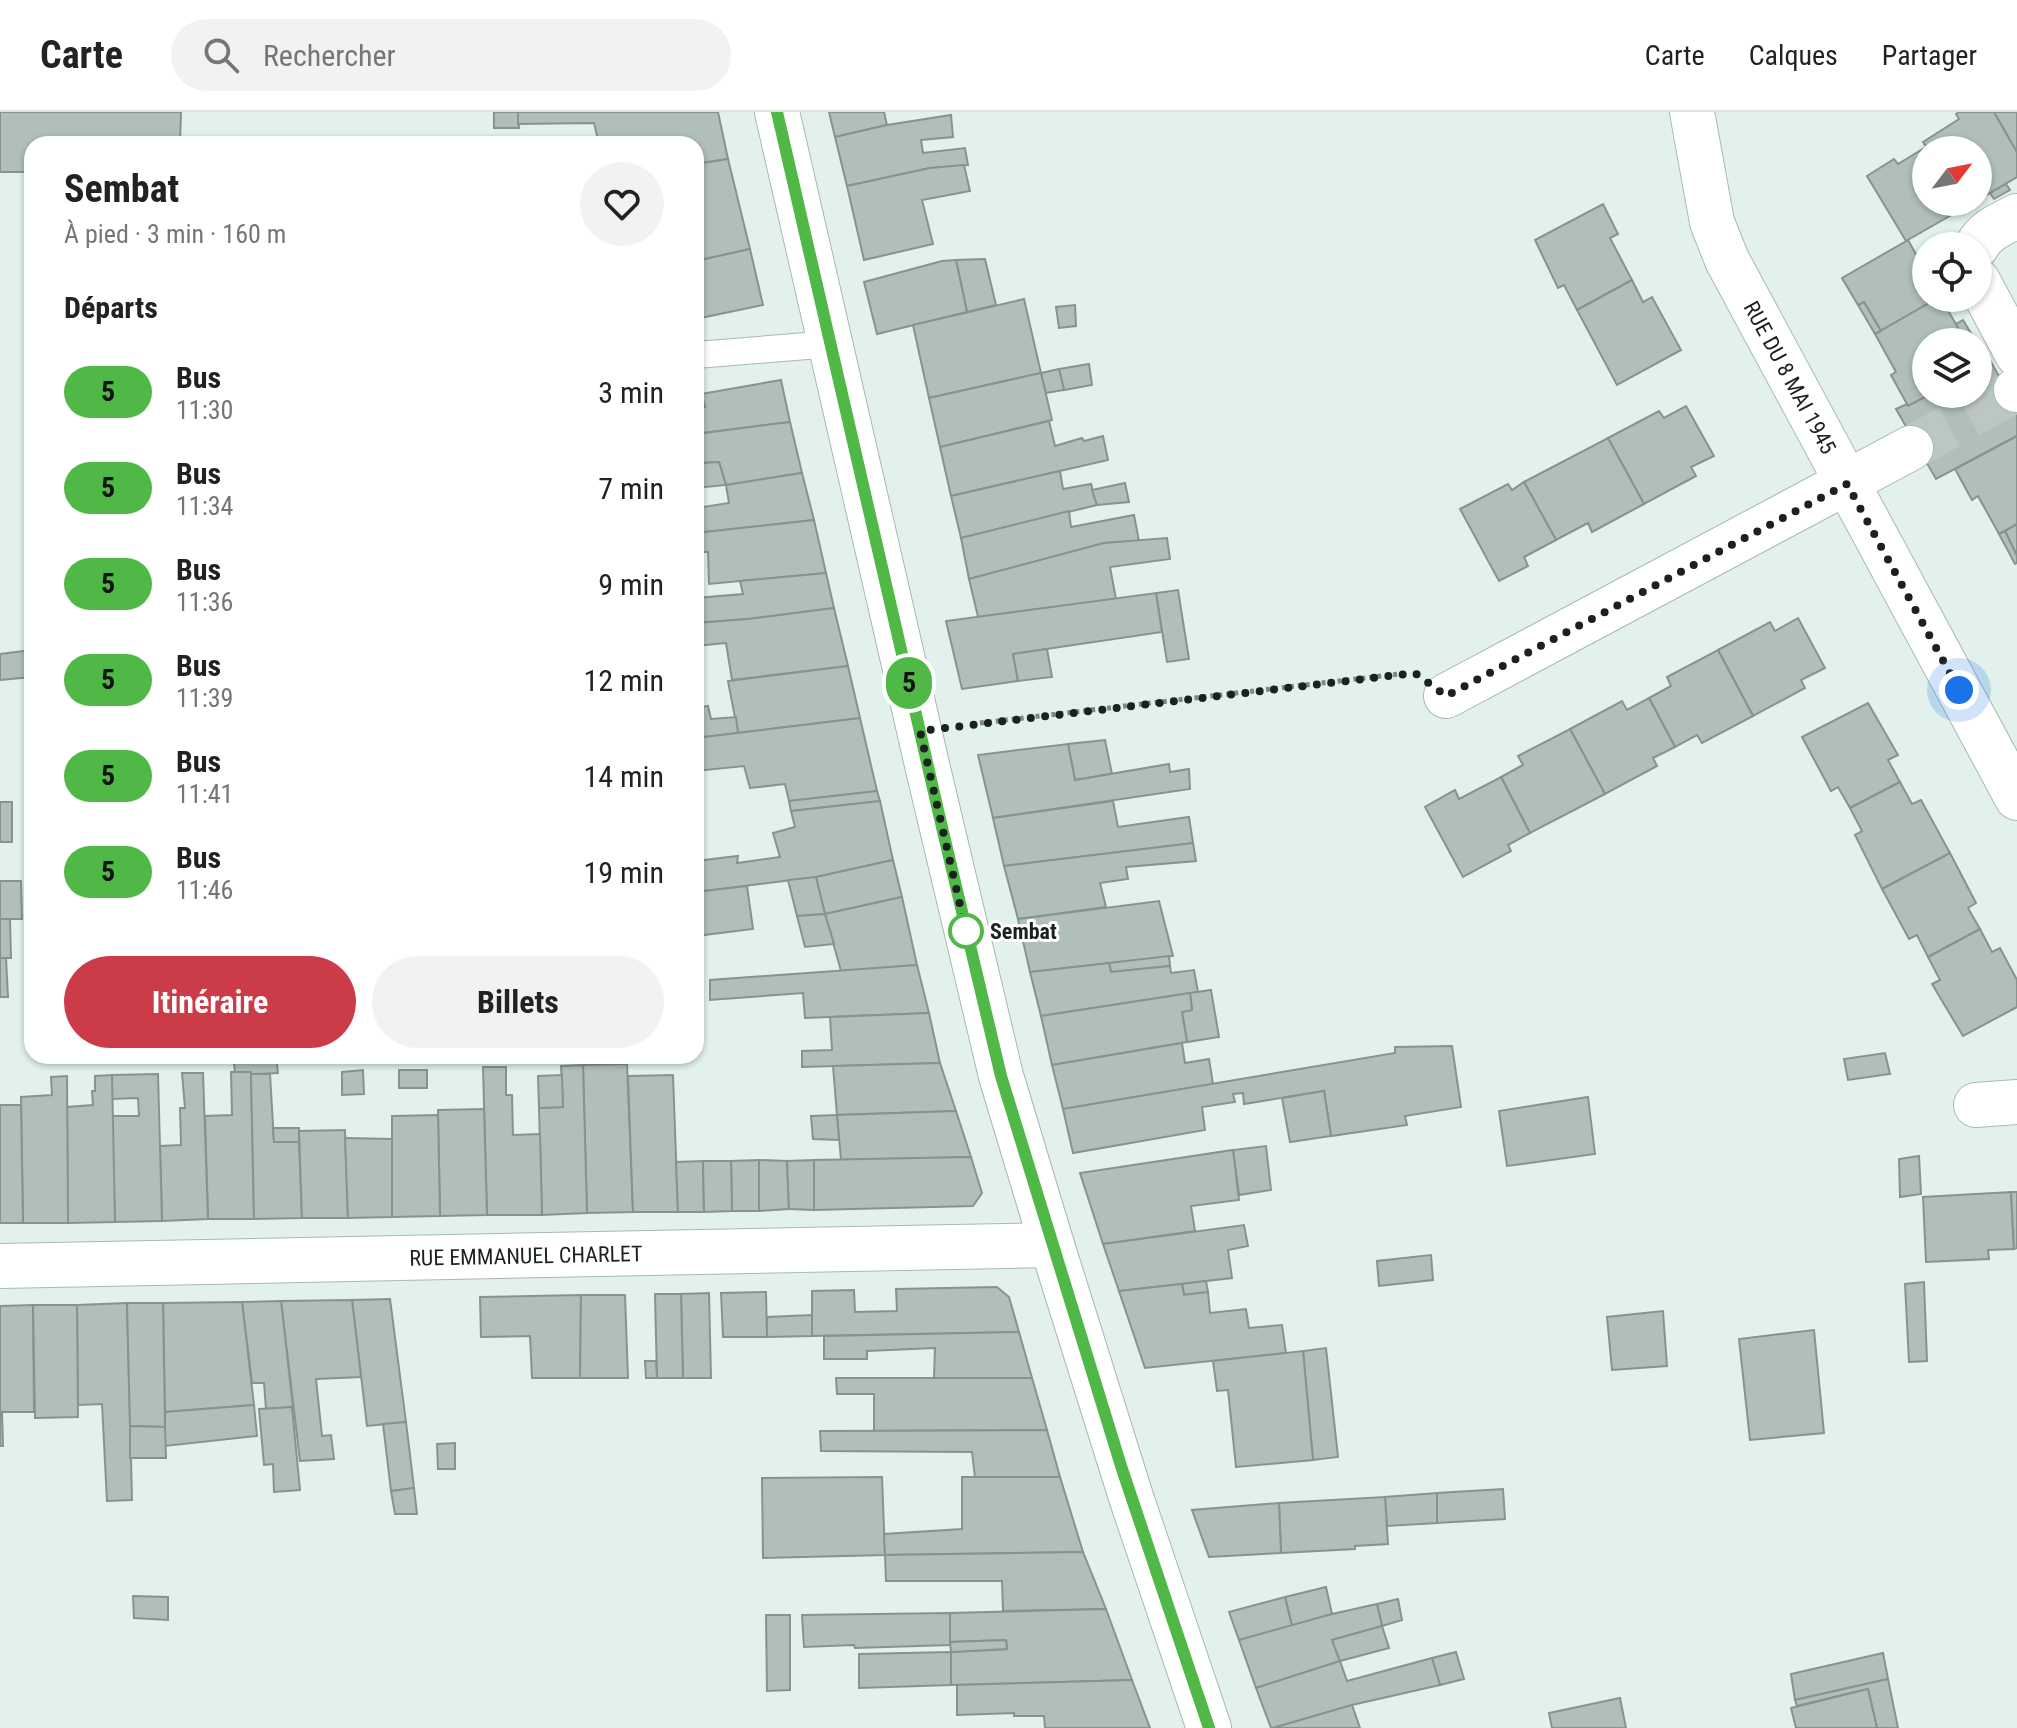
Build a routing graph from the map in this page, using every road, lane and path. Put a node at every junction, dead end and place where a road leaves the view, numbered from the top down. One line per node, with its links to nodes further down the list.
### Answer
1 (777, 112): 6 (street)
2 (1692, 112): 10 (street, RUE DU 8 MAI 1945)
3 (2017, 216): 4 (street)
4 (1989, 232)
5 (1990, 312): 8 (street)
6 (831, 344): 7 (lane); 12 (street)
7 (704, 354)
8 (2017, 378)
9 (1911, 448): 10 (street)
10 (1847, 484): 11 (street); 13 (street, RUE DU 8 MAI 1945)
11 (1446, 696): 12 (path)
12 (920, 731): 14 (street)
13 (2017, 798)
14 (1052, 1245): 15 (street, RUE EMMANUEL CHARLET); 16 (street)
15 (0, 1266)
16 (1209, 1728)

